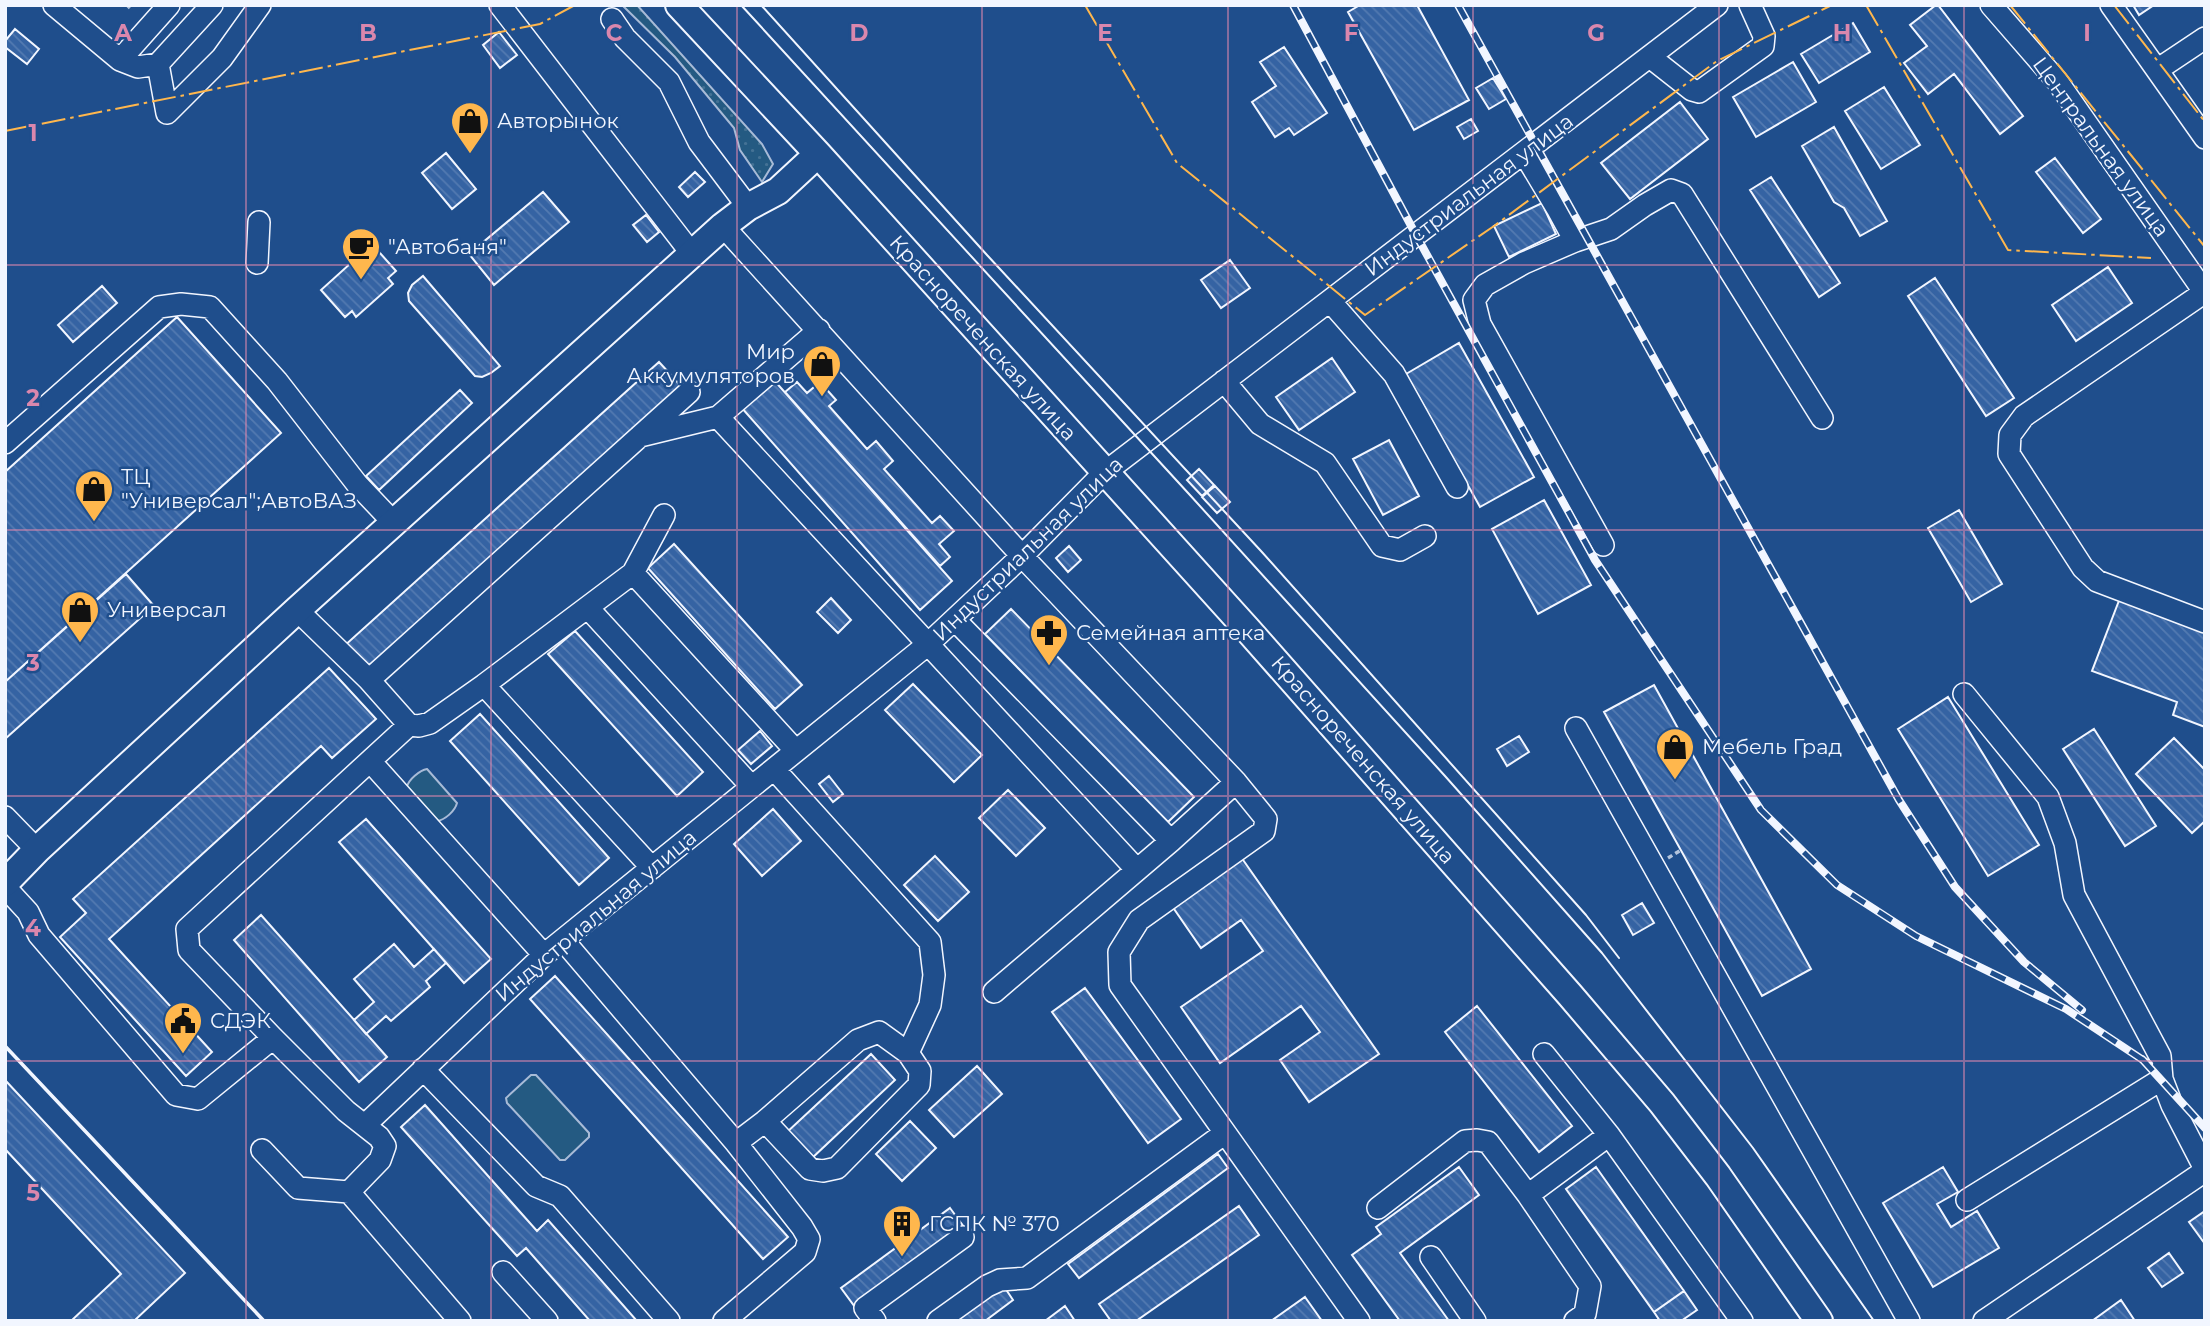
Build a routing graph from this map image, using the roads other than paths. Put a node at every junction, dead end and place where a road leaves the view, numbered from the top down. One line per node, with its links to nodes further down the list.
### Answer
1 (54, 5): 14 (street)
2 (169, 5): 14 (street)
3 (212, 5): 15 (street)
4 (260, 5): 15 (street)
5 (500, 5): 24 (street)
6 (679, 5): 19 (main road, Краснореченская улица)
7 (1717, 5): 13 (street, Индустриальная улица)
8 (1750, 5): 13 (street)
9 (1991, 5): 26 (street, Центральная улица)
10 (2111, 5): 16 (street)
11 (612, 19): 20 (street)
12 (2205, 38): 16 (street)
13 (1650, 57): 18 (street, Индустриальная улица)
14 (120, 60): 15 (street)
15 (158, 64)
16 (2157, 70): 17 (street)
17 (2205, 138)
18 (1524, 153): 23 (street); 27 (street, Индустриальная улица)
19 (818, 154): 20 (main road); 35 (main road, Краснореченская улица)
20 (748, 207): 22 (main road)
21 (259, 222): 25 (street)
22 (723, 226): 24 (main road); 28 (street)
23 (1575, 242): 32 (street); 40 (street)
24 (692, 254): 38 (main road)
25 (257, 263)
26 (2205, 292): 46 (street)
27 (1331, 301): 29 (street, Индустриальная улица); 36 (street)
28 (819, 330): 31 (street); 41 (street)
29 (1224, 381): 35 (street, Индустриальная улица); 39 (street)
30 (689, 391): 33 (street)
31 (718, 416): 33 (street); 47 (street)
32 (1822, 418)
33 (640, 436): 48 (street)
34 (5, 443): 38 (street)
35 (1104, 473): 41 (street, Индустриальная улица); 96 (main road, Краснореченская улица)
36 (1457, 487)
37 (664, 515): 42 (street)
38 (394, 523): 44 (main road)
39 (1425, 536)
40 (1603, 545)
41 (1022, 556): 45 (street, Индустриальная улица); 56 (street)
42 (633, 572): 43 (street); 53 (street)
43 (588, 608): 49 (street); 57 (street)
44 (297, 610): 48 (street); 60 (main road)
45 (955, 620): 47 (street, Индустриальная улица); 59 (street)
46 (2205, 622)
47 (927, 645): 53 (street, Индустриальная улица); 62 (street)
48 (369, 680): 51 (street)
49 (484, 685): 51 (street); 61 (street)
50 (1964, 694): 71 (street)
51 (408, 725): 54 (street)
52 (1576, 728): 97 (street)
53 (796, 751): 55 (street, Индустриальная улица)
54 (369, 761): 65 (street); 67 (street)
55 (774, 769): 57 (street, Индустриальная улица); 68 (street)
56 (1236, 782): 59 (street); 74 (street)
57 (751, 786): 61 (street, Индустриальная улица)
58 (5, 817): 60 (street)
59 (1171, 841): 62 (street)
60 (37, 850): 63 (main road)
61 (652, 868): 64 (street, Индустриальная улица)
62 (1137, 870): 66 (street)
63 (5, 885): 67 (street)
64 (563, 940): 65 (street, Индустриальная улица); 76 (street)
65 (544, 955): 70 (street, Индустриальная улица)
66 (994, 992)
67 (272, 1038): 73 (street)
68 (908, 1053): 72 (street); 72 (street)
69 (1544, 1054): 75 (street)
70 (423, 1069): 73 (street, Индустриальная улица); 88 (street)
71 (2162, 1079): 78 (street); 81 (street)
72 (765, 1121): 76 (street)
73 (365, 1125): 79 (street)
74 (1225, 1133): 91 (street); 92 (street)
75 (1609, 1135): 80 (street); 95 (street)
76 (736, 1143): 89 (street)
77 (262, 1150): 79 (street)
78 (2205, 1170): 98 (street)
79 (349, 1192): 86 (street)
80 (1528, 1195): 82 (street); 94 (street)
81 (1967, 1200)
82 (1378, 1208)
83 (963, 1237): 90 (street)
84 (1431, 1257): 93 (street)
85 (503, 1272): 87 (street)
86 (460, 1321)
87 (547, 1321)
88 (669, 1321)
89 (724, 1321)
90 (874, 1321)
91 (938, 1321)
92 (1359, 1321)
93 (1475, 1321)
94 (1575, 1321)
95 (1742, 1321)
96 (1819, 1321)
97 (1909, 1321)
98 (1984, 1321)

